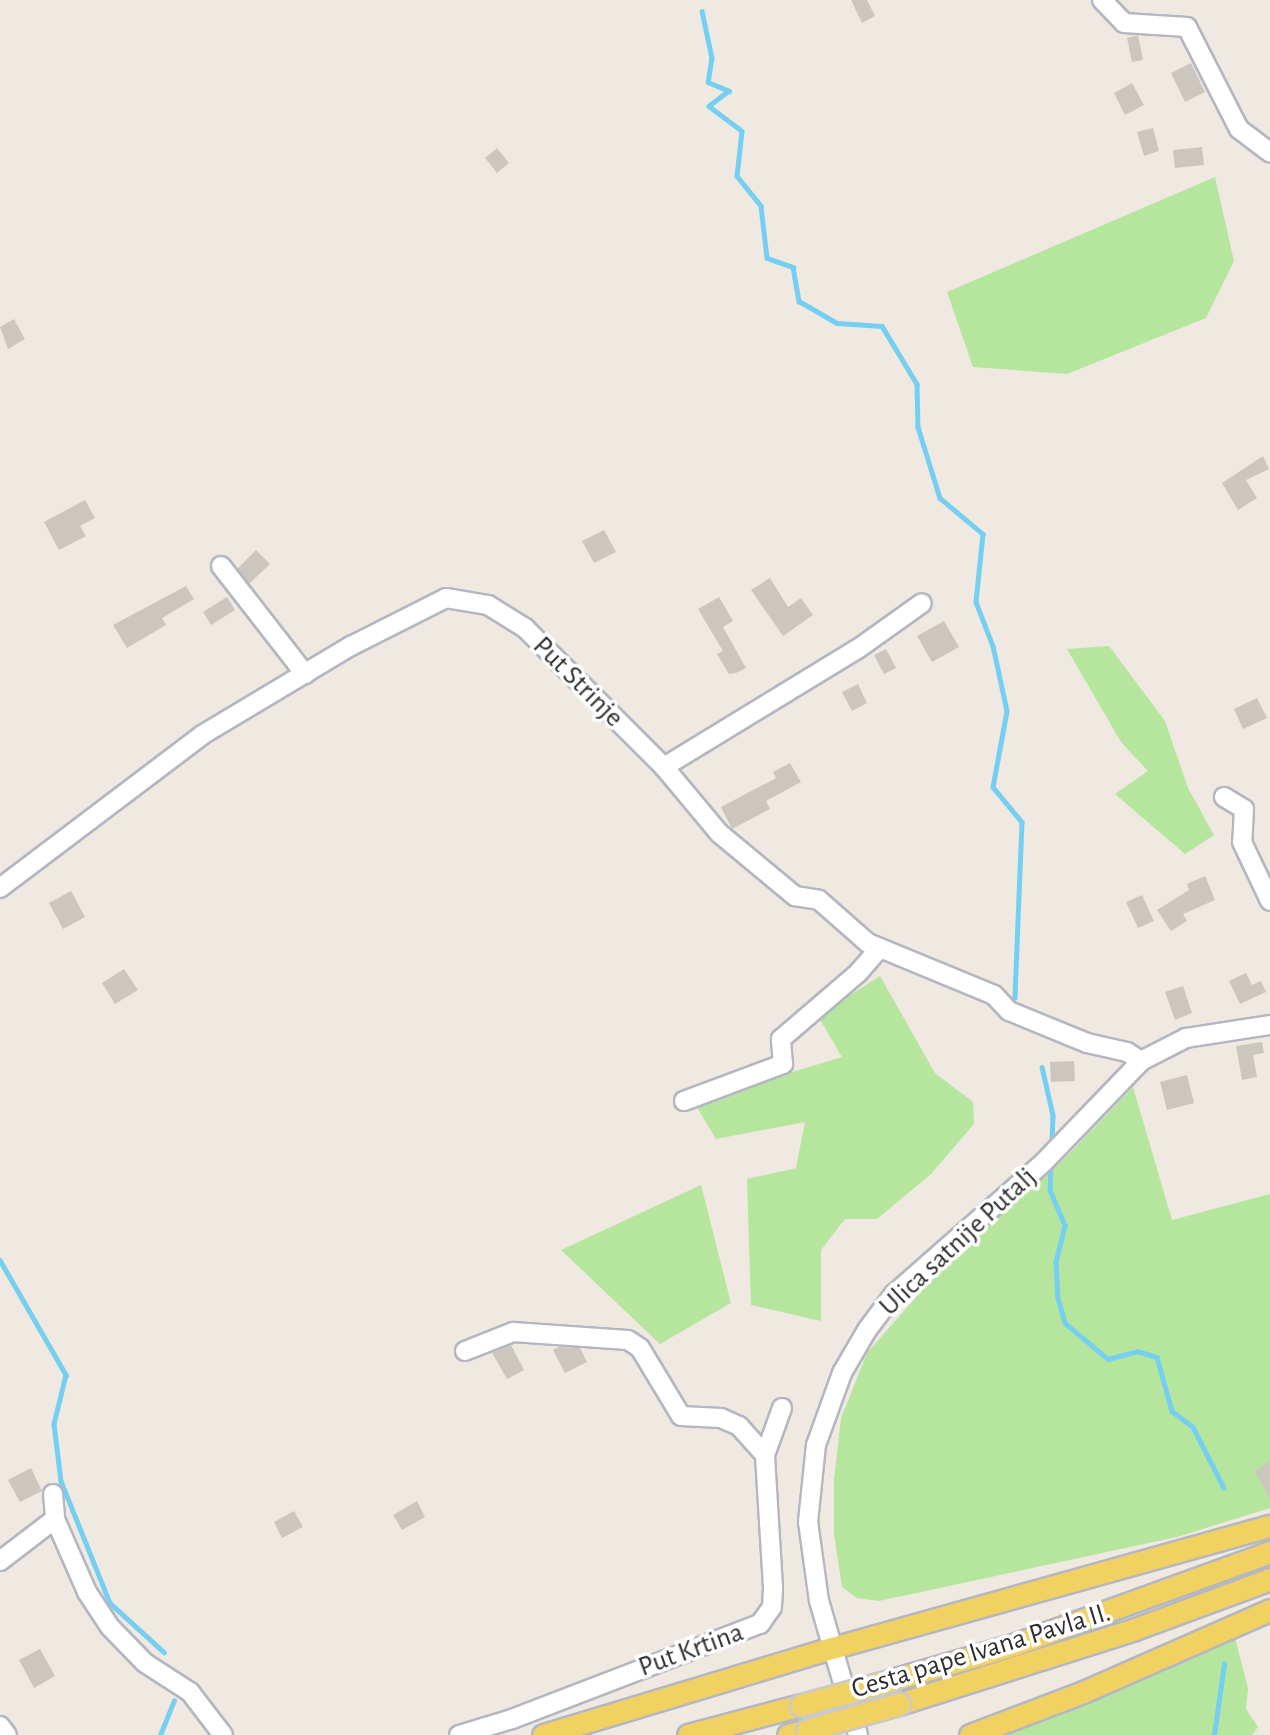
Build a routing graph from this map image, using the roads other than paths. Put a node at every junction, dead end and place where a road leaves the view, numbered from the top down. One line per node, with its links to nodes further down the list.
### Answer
1 (1101, 0): 2 (street)
2 (1270, 152)
3 (221, 566): 5 (street)
4 (922, 603): 6 (street)
5 (305, 674): 6 (street, Put Strinje); 8 (street, Put Strinje)
6 (664, 767): 10 (street, Put Strinje)
7 (1224, 797): 9 (street)
8 (0, 888)
9 (1270, 901)
10 (880, 948): 12 (street, Put Strinje); 13 (street)
11 (1270, 1025): 12 (street, Ulica satnije Putalj)
12 (1141, 1061): 24 (street, Ulica satnije Putalj)
13 (684, 1101)
14 (465, 1351): 16 (street)
15 (782, 1408): 16 (street, Put Krtina)
16 (765, 1455): 29 (street, Put Krtina)
17 (53, 1494): 18 (street)
18 (55, 1519): 21 (street); 28 (street)
19 (1270, 1525): 24 (main road)
20 (1270, 1552): 31 (main road, Cesta pape Ivana Pavla II., bridge)
21 (0, 1561)
22 (1270, 1579): 26 (main road, Cesta pape Ivana Pavla II., bridge)
23 (1270, 1609): 33 (main road)
24 (832, 1648): 30 (main road); 32 (street, Ulica satnije Putalj)
25 (0, 1726): 27 (street)
26 (797, 1732)
27 (6, 1735)
28 (223, 1735)
29 (458, 1735)
30 (543, 1735)
31 (688, 1735)
32 (858, 1735)
33 (970, 1735)

